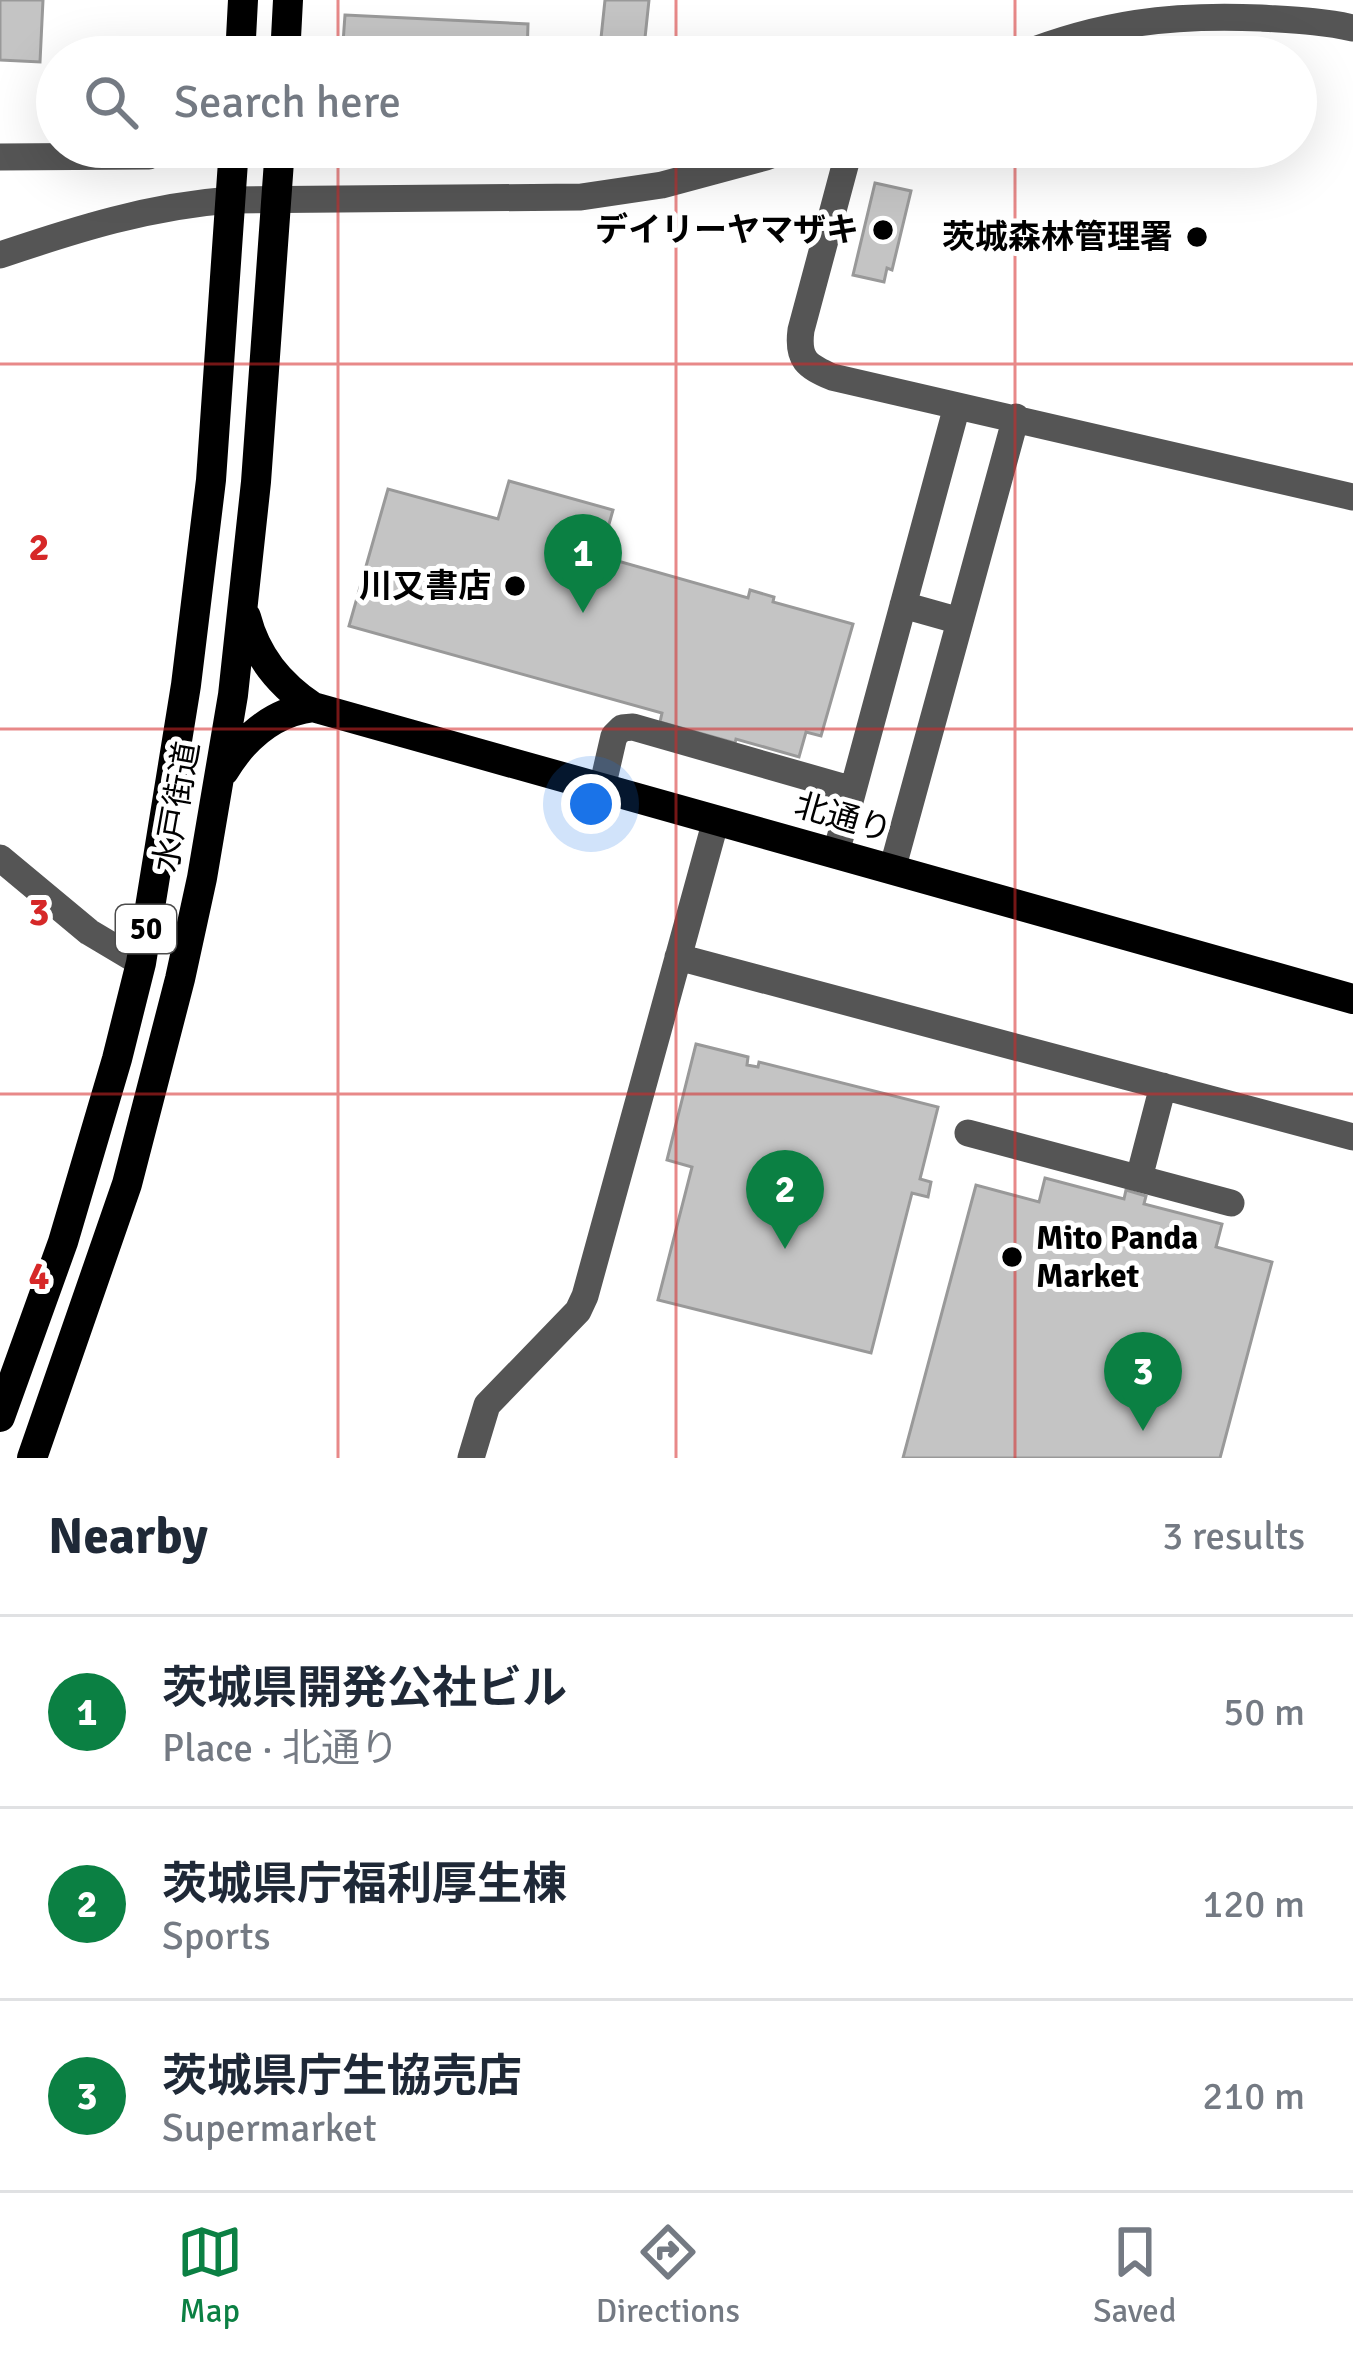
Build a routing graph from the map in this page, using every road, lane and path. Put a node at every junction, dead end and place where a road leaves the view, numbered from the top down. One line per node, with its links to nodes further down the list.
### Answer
1 (243, 0): 5 (main road)
2 (288, 0): 6 (main road)
3 (1127, 12): 4 (street); 7 (street)
4 (1353, 28)
5 (241, 36)
6 (286, 36)
7 (1077, 36)
8 (0, 157): 9 (street)
9 (36, 157)
10 (233, 168): 14 (main road, 水戸街道 / 50)
11 (279, 168): 15 (main road, 水戸街道 / 50)
12 (725, 168): 15 (street)
13 (845, 168): 17 (street)
14 (231, 200): 15 (street); 16 (street); 32 (main road, 水戸街道 / 50)
15 (277, 200): 20 (main road, 水戸街道 / 50)
16 (0, 255)
17 (957, 406): 18 (street); 21 (street)
18 (1016, 418): 19 (street); 22 (street)
19 (1353, 496)
20 (243, 605): 23 (main road); 24 (main road, 水戸街道 / 50)
21 (903, 605): 22 (street); 26 (street)
22 (960, 621): 30 (street)
23 (313, 707): 24 (main road); 25 (main road, 北通り)
24 (219, 781): 40 (main road, 水戸街道 / 50)
25 (602, 788): 26 (street); 27 (main road, 北通り)
26 (853, 790): 28 (street)
27 (716, 820): 28 (main road, 北通り); 31 (street)
28 (836, 854): 30 (main road, 北通り)
29 (0, 858): 32 (street)
30 (892, 870): 33 (main road, 北通り)
31 (679, 957): 34 (street); 41 (street)
32 (141, 963): 39 (main road, 水戸街道 / 50)
33 (1353, 999)
34 (1163, 1086): 36 (street); 37 (street)
35 (968, 1133): 37 (street)
36 (1353, 1137)
37 (1139, 1178): 38 (street)
38 (1231, 1203)
39 (0, 1417)
40 (32, 1458)
41 (471, 1458)

